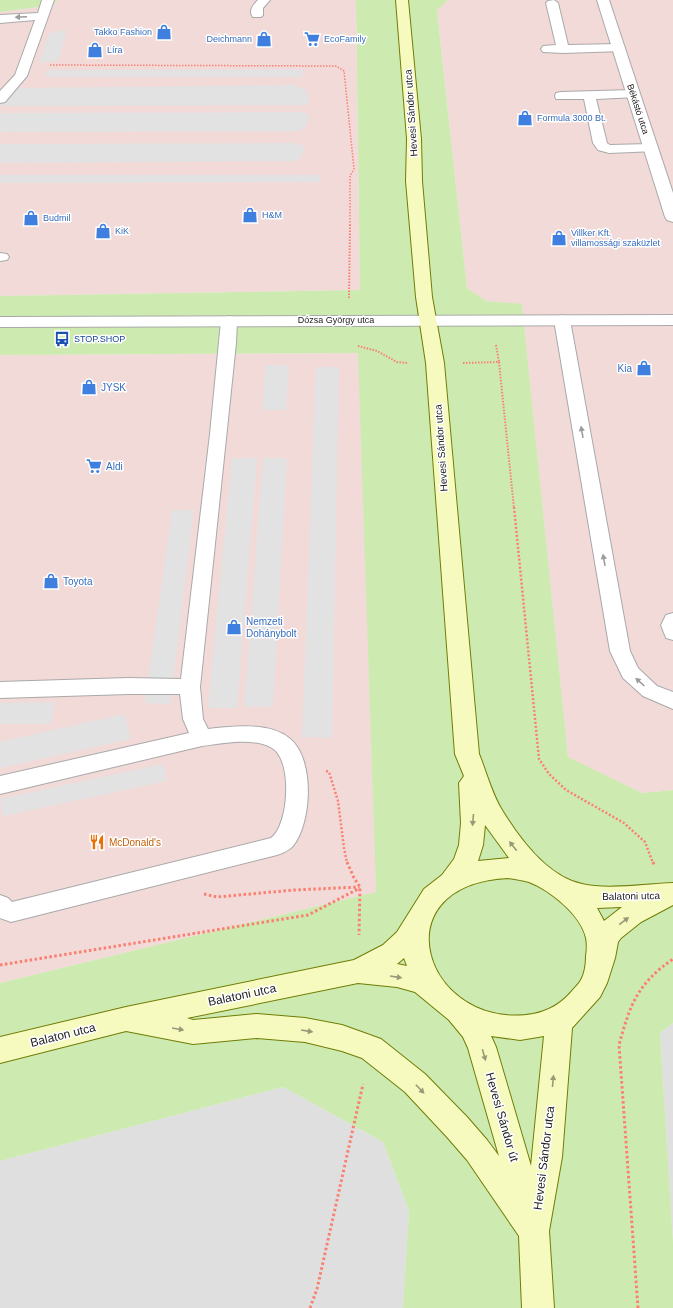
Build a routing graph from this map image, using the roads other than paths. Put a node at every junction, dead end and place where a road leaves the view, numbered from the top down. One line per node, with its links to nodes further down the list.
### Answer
1 (48, 0): 7 (lane)
2 (264, 0): 6 (lane)
3 (402, 0): 21 (main road, Hevesi Sándor utca)
4 (603, 0): 9 (street, Békástó utca)
5 (552, 3): 10 (lane)
6 (257, 15)
7 (42, 16): 8 (lane, one-way to 8); 15 (lane)
8 (0, 19)
9 (618, 48): 10 (lane); 12 (street, Békástó utca)
10 (563, 49): 11 (lane)
11 (547, 50)
12 (633, 94): 13 (lane); 16 (street, Békástó utca)
13 (589, 95): 14 (lane); 16 (lane)
14 (561, 96)
15 (0, 99)
16 (651, 148): 17 (street, Békástó utca)
17 (673, 217)
18 (562, 320): 19 (street, Dózsa György utca); 21 (street, Dózsa György utca); 27 (lane, one-way to 18)
19 (673, 320)
20 (228, 321): 21 (street, Dózsa György utca); 22 (street, Dózsa György utca); 25 (lane)
21 (429, 321): 29 (main road, Hevesi Sándor utca)
22 (0, 322)
23 (673, 620): 24 (lane)
24 (673, 633)
25 (190, 687): 26 (lane); 28 (lane)
26 (0, 690)
27 (673, 701)
28 (202, 738): 30 (lane); 35 (lane)
29 (467, 754): 31 (main road, Hevesi Sándor utca, one-way to 29); 32 (main road, Hevesi Sándor út, one-way to 32)
30 (0, 785)
31 (539, 875): 32 (main road, Hevesi Sándor út); 33 (main road, Hevesi Sándor út)
32 (452, 880): 36 (main road, Hevesi Sándor út)
33 (566, 890): 34 (main road, Balatoni utca); 37 (main road, Hevesi Sándor út)
34 (670, 895): 37 (main road, Balatoni utca, one-way to 34)
35 (0, 905)
36 (418, 920): 38 (main road, Balatoni utca); 39 (main road, Hevesi Sándor út)
37 (600, 965): 41 (main road, Hevesi Sándor út)
38 (358, 972): 39 (main road, Balatoni utca, one-way to 39); 42 (main road, Balatoni utca)
39 (435, 992): 40 (main road, Hevesi Sándor út)
40 (457, 1011): 41 (main road, Hevesi Sándor út); 44 (main road, Hevesi Sándor út, one-way to 44)
41 (569, 1012): 44 (main road, Hevesi Sándor utca, one-way to 41)
42 (126, 1019): 43 (main road, Balaton utca); 44 (main road, one-way to 44)
43 (0, 1050)
44 (534, 1231): 45 (main road, Hevesi Sándor utca)
45 (538, 1308)

